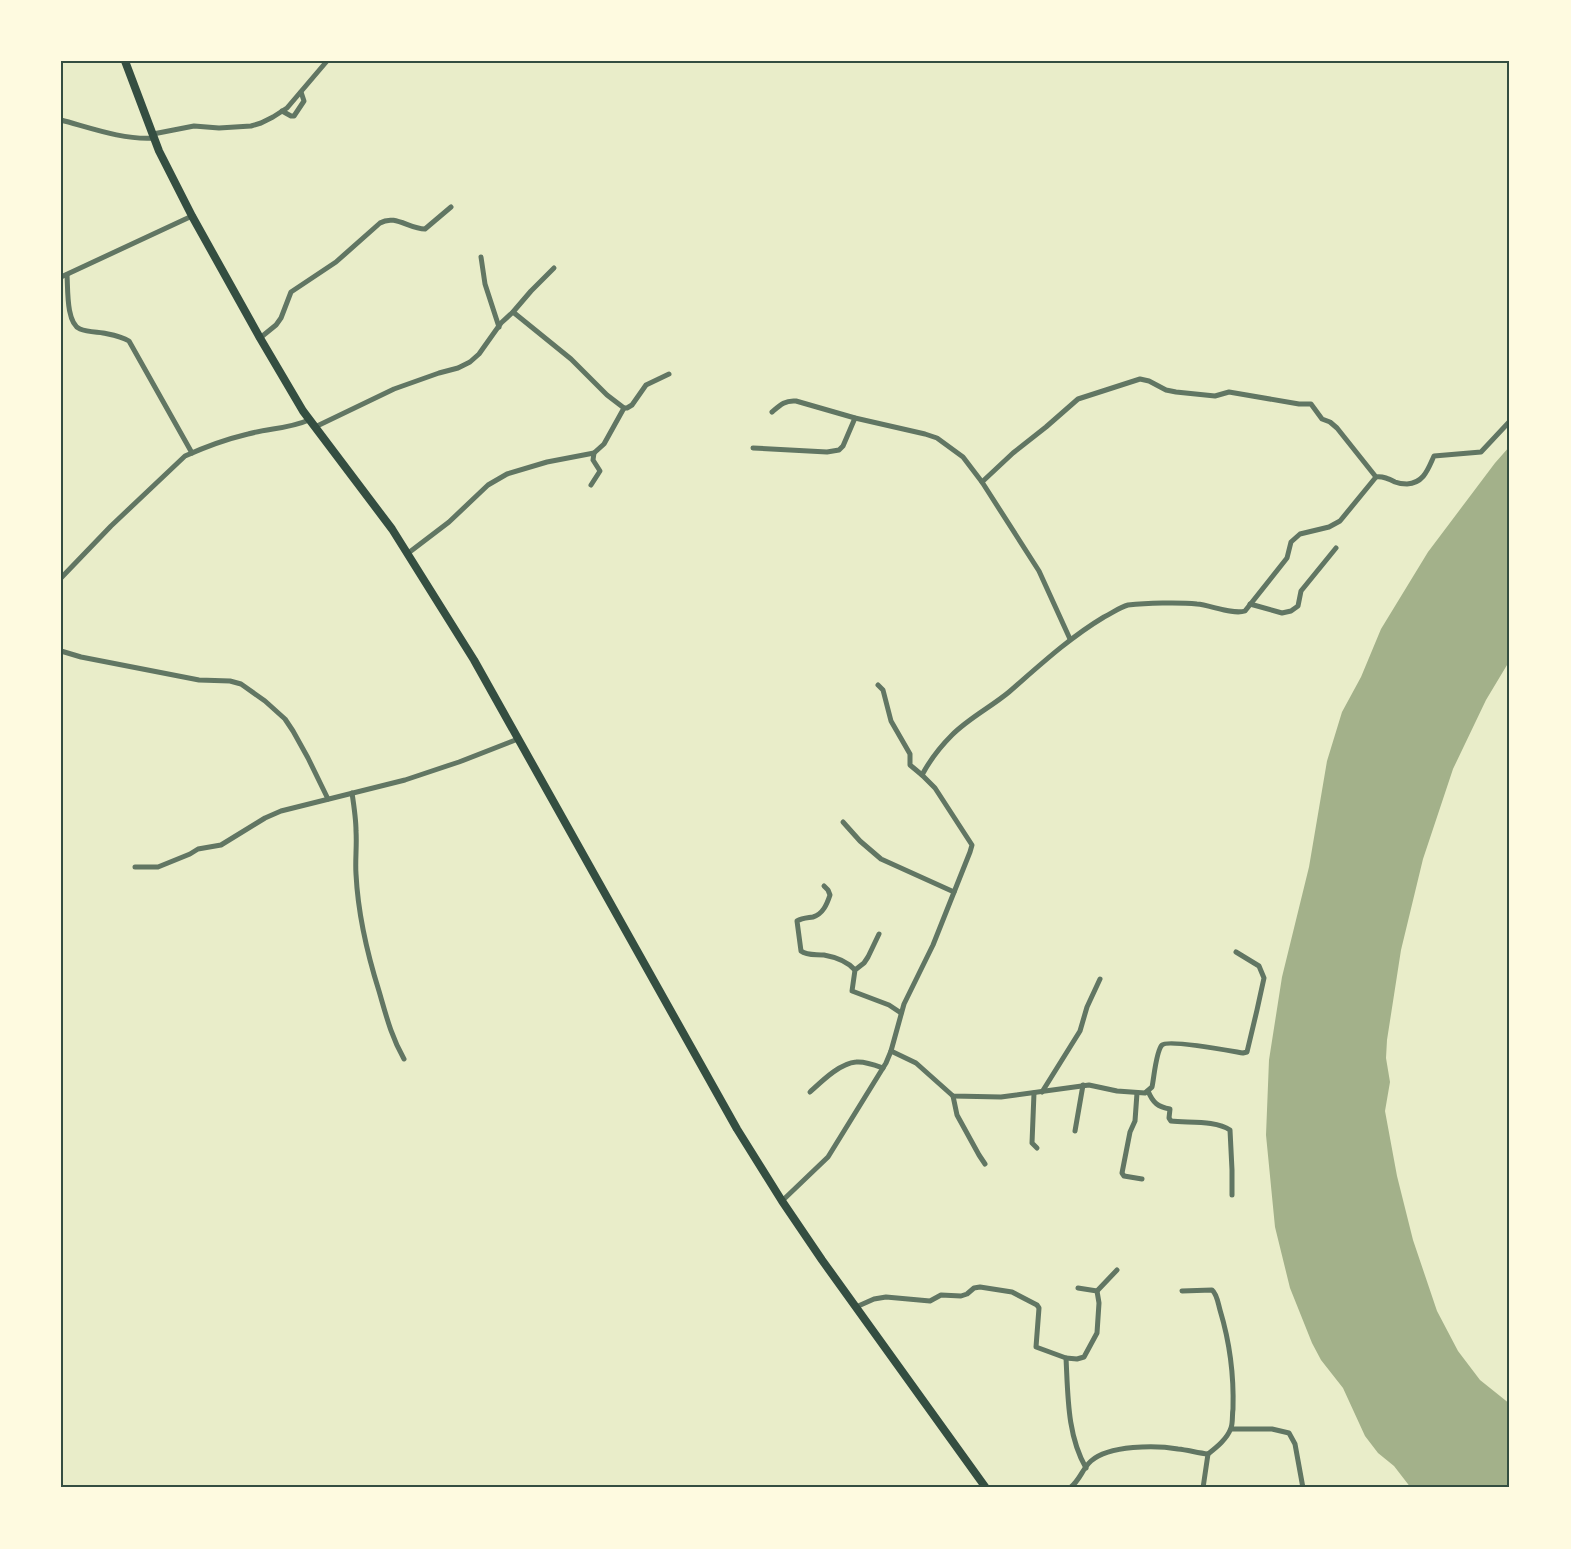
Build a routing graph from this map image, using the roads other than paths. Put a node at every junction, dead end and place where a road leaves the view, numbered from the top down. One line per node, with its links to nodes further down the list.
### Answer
1 (125, 61): 6 (highway)
2 (327, 61): 3 (street)
3 (301, 92): 4 (street); 4 (street)
4 (282, 111): 6 (street)
5 (61, 120): 6 (street)
6 (154, 136): 8 (highway)
7 (451, 207): 14 (street)
8 (192, 216): 11 (street); 14 (highway)
9 (481, 257): 13 (street)
10 (554, 268): 12 (street)
11 (64, 276): 23 (street)
12 (513, 312): 13 (street); 16 (street)
13 (499, 327): 21 (street)
14 (260, 338): 19 (highway)
15 (669, 374): 16 (street)
16 (624, 408): 24 (street)
17 (772, 412): 18 (street)
18 (854, 418): 22 (street); 26 (street)
19 (309, 420): 21 (highway); 23 (street)
20 (1510, 421): 25 (street)
21 (315, 427): 29 (highway)
22 (752, 448)
23 (192, 453): 30 (street)
24 (594, 453): 27 (street); 29 (street)
25 (1376, 477): 26 (street); 31 (street)
26 (982, 482): 32 (street)
27 (591, 485)
28 (1336, 548): 31 (street)
29 (407, 554): 35 (highway)
30 (61, 578)
31 (1250, 604): 32 (street)
32 (1070, 639): 36 (street)
33 (61, 651): 38 (street)
34 (878, 685): 36 (street)
35 (518, 739): 37 (street); 63 (highway)
36 (922, 775): 42 (street)
37 (352, 793): 38 (street); 49 (street)
38 (328, 799): 40 (street)
39 (843, 822): 42 (street)
40 (135, 867)
41 (824, 886): 45 (street)
42 (954, 892): 47 (street)
43 (879, 934): 45 (street)
44 (1236, 952): 52 (street)
45 (855, 970): 47 (street)
46 (1100, 979): 54 (street)
47 (901, 1012): 48 (street)
48 (891, 1051): 50 (street); 57 (street)
49 (404, 1059)
50 (883, 1068): 53 (street); 63 (street)
51 (1083, 1085): 54 (street); 56 (street); 58 (street)
52 (1148, 1091): 56 (street); 62 (street)
53 (810, 1092)
54 (1042, 1092): 55 (street)
55 (1034, 1093): 57 (street); 59 (street)
56 (1137, 1093): 61 (street)
57 (953, 1096): 60 (street)
58 (1075, 1131)
59 (1037, 1148)
60 (985, 1164)
61 (1142, 1180)
62 (1232, 1195)
63 (782, 1200): 68 (highway)
64 (1117, 1270): 66 (street)
65 (1078, 1288): 66 (street)
66 (1097, 1291): 69 (street)
67 (1182, 1291): 70 (street)
68 (856, 1307): 69 (street); 73 (highway)
69 (1066, 1358): 72 (street)
70 (1231, 1429): 71 (street); 76 (street)
71 (1208, 1454): 72 (street); 75 (street)
72 (1086, 1468): 74 (street)
73 (986, 1488)
74 (1070, 1488)
75 (1203, 1488)
76 (1303, 1488)

